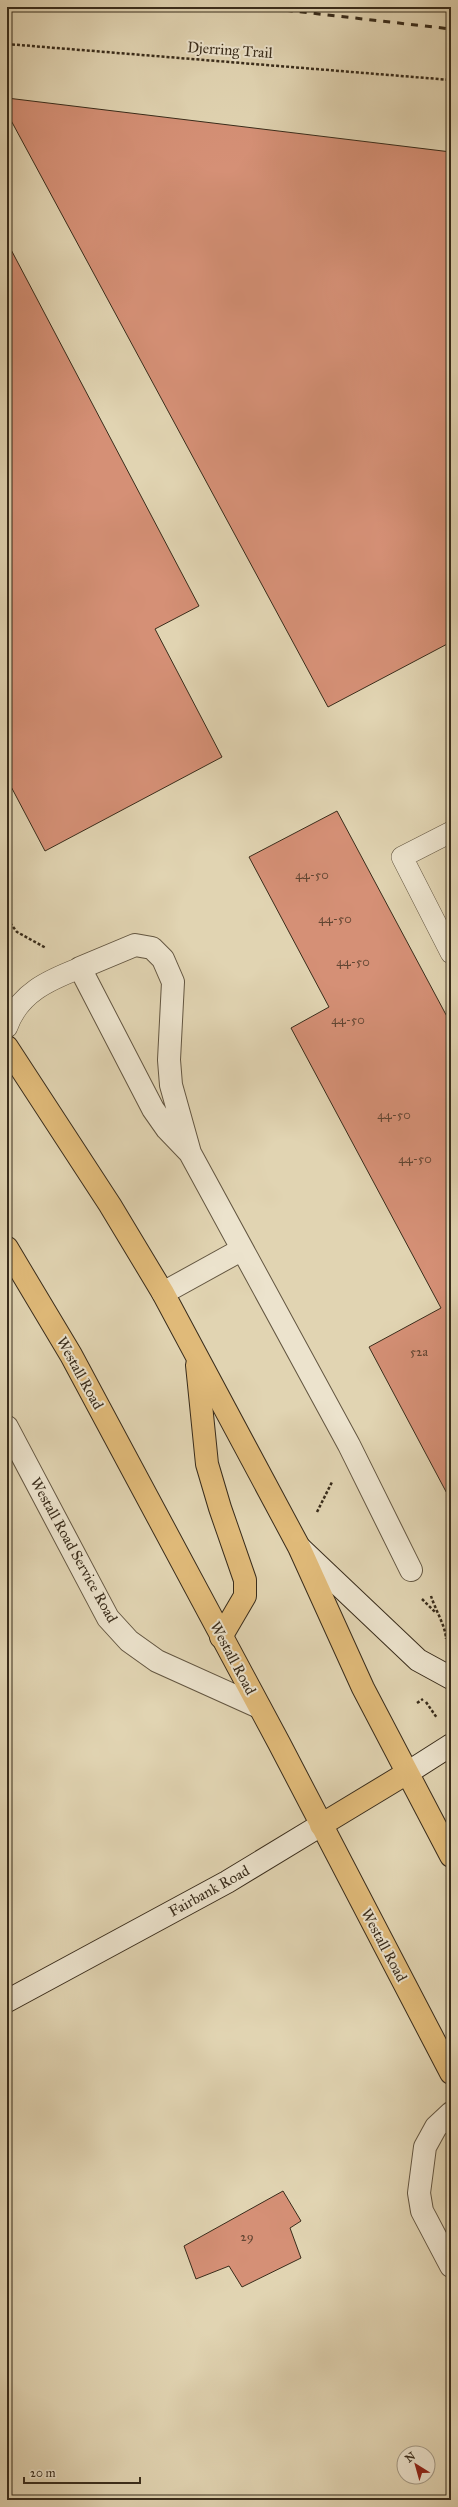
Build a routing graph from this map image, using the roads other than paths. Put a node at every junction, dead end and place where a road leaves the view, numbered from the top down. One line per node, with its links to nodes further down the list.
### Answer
1 (451, 832): 2 (lane)
2 (451, 953)
3 (80, 968): 4 (lane); 6 (street); 6 (street)
4 (7, 1027)
5 (7, 1047): 9 (main road)
6 (190, 1153): 8 (street)
7 (7, 1248): 14 (main road, Westall Road)
8 (241, 1250): 9 (street); 13 (street)
9 (163, 1293): 10 (main road)
10 (196, 1356): 12 (main road); 14 (main road)
11 (7, 1427): 16 (street, Westall Road Service Road)
12 (299, 1548): 15 (street); 18 (main road)
13 (411, 1570)
14 (221, 1637): 16 (main road, Westall Road)
15 (451, 1678)
16 (259, 1707): 19 (main road, Westall Road)
17 (451, 1745): 18 (street)
18 (407, 1773): 19 (main road, Fairbank Road); 20 (main road)
19 (321, 1825): 21 (street, Fairbank Road); 22 (main road, Westall Road)
20 (451, 1856)
21 (7, 2001)
22 (451, 2073)
23 (451, 2113): 24 (street)
24 (451, 2266)

